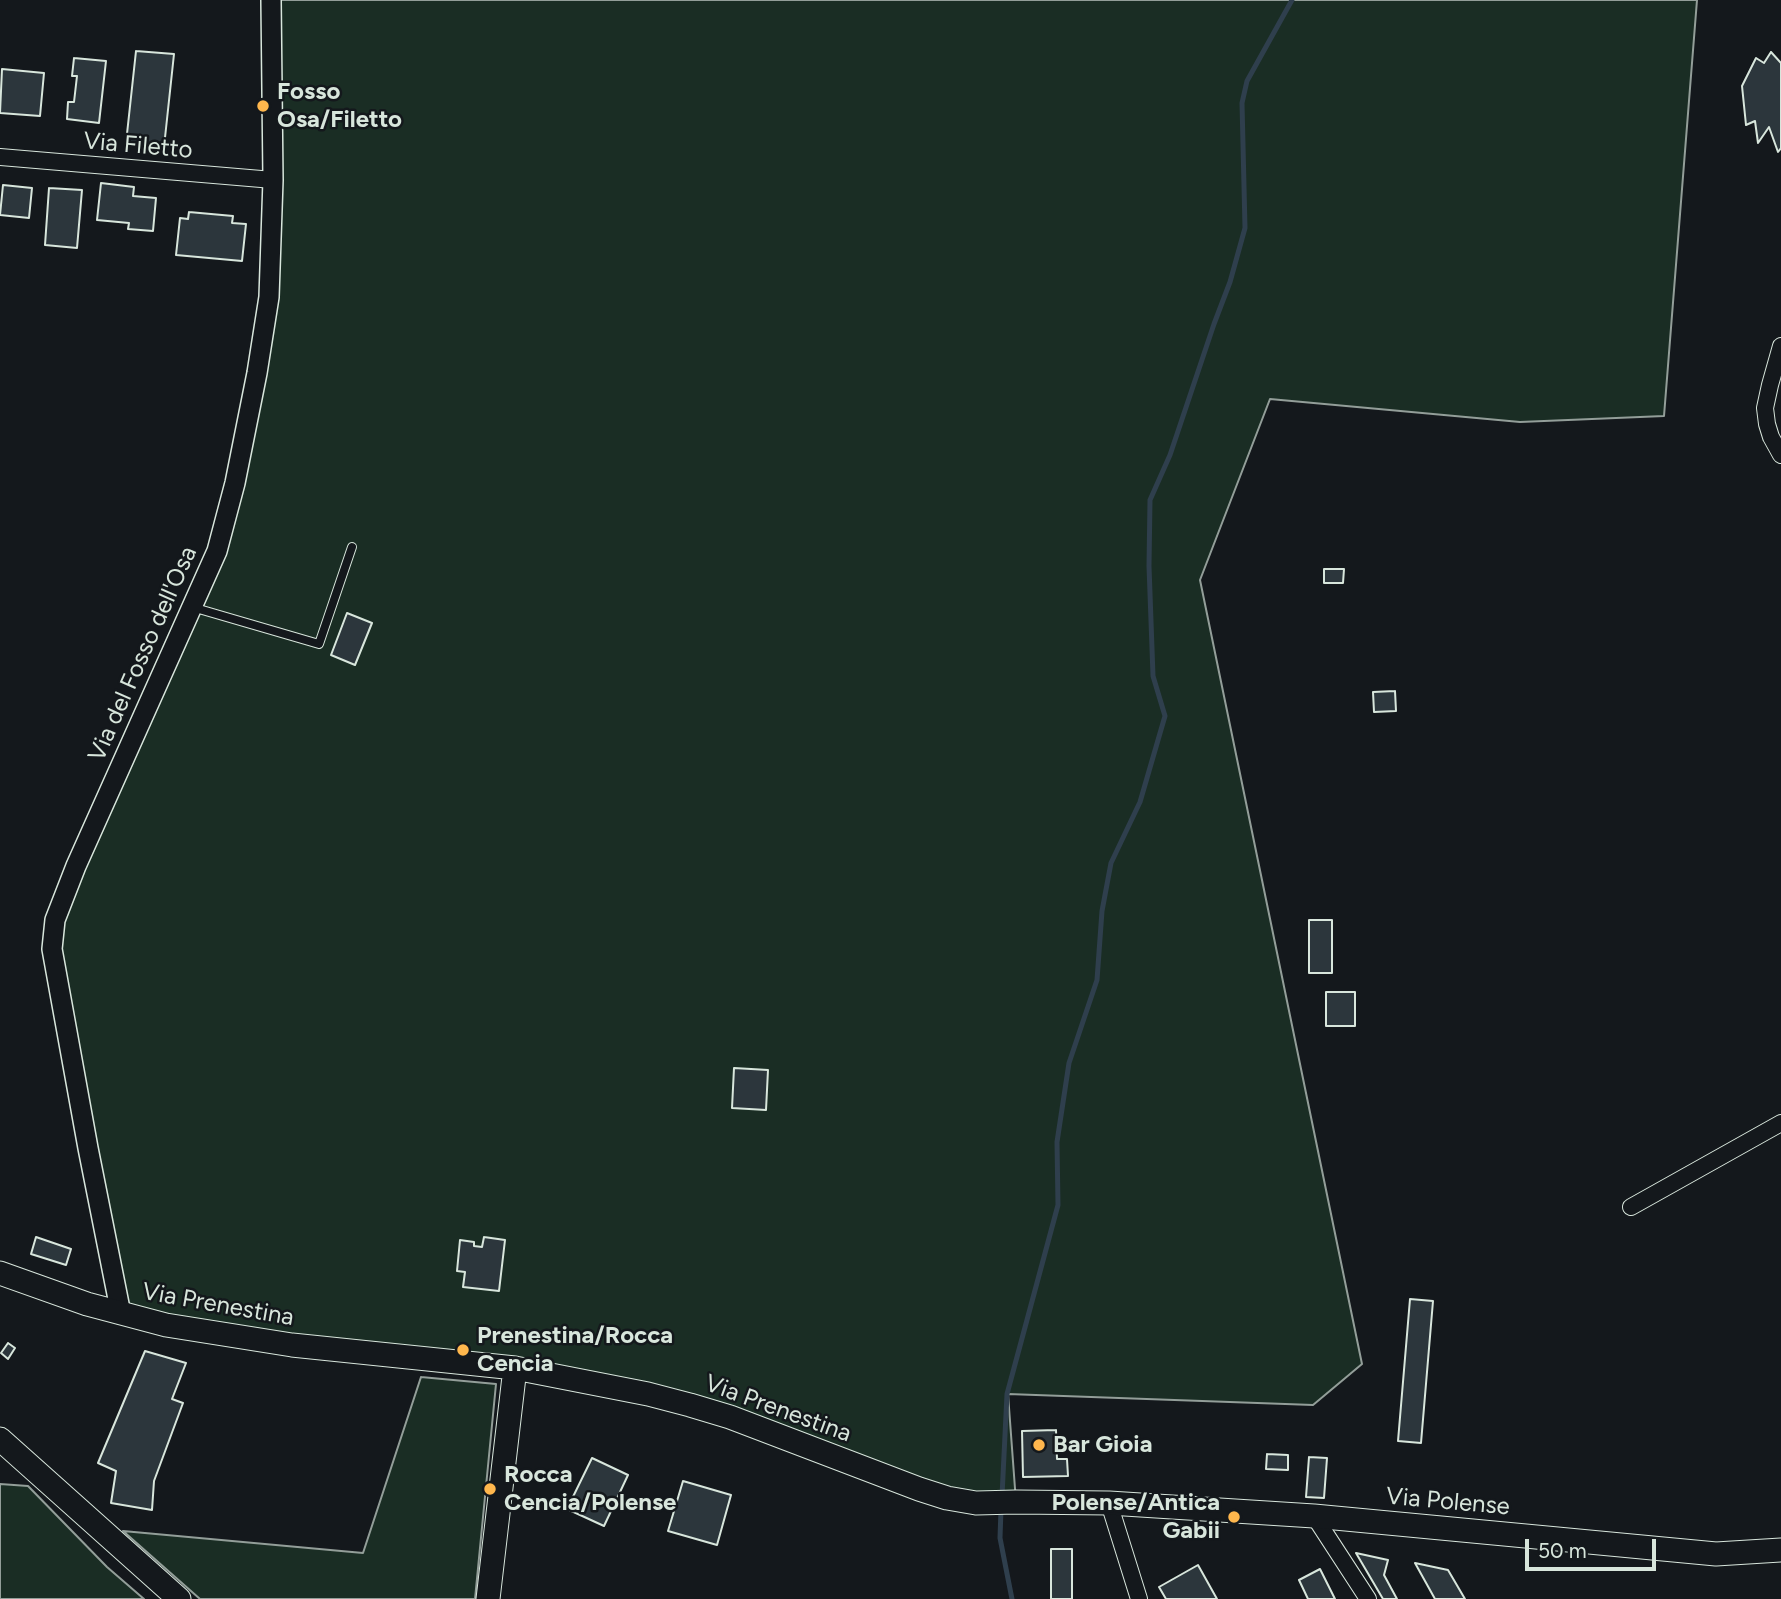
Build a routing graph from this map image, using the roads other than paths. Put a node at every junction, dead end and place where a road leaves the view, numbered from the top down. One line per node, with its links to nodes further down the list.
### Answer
1 (271, 0): 3 (street, Via del Fosso dell'Osa)
2 (0, 157): 3 (street, Via Filetto)
3 (273, 180): 7 (street, Via del Fosso dell'Osa)
4 (1781, 346): 5 (street)
5 (1781, 455)
6 (352, 547): 7 (lane)
7 (192, 607): 11 (street, Via del Fosso dell'Osa)
8 (1781, 1123): 9 (street)
9 (1631, 1207)
10 (0, 1273): 11 (main road, Via Prenestina)
11 (121, 1314): 12 (main road, Via Prenestina)
12 (514, 1368): 14 (main road, Via Prenestina); 18 (main road)
13 (0, 1439): 17 (main road)
14 (1109, 1503): 15 (main road, Via Polense); 19 (street)
15 (1314, 1516): 16 (main road, Via Polense); 20 (street)
16 (1781, 1550)
17 (180, 1599)
18 (488, 1599)
19 (1139, 1599)
20 (1368, 1599)

